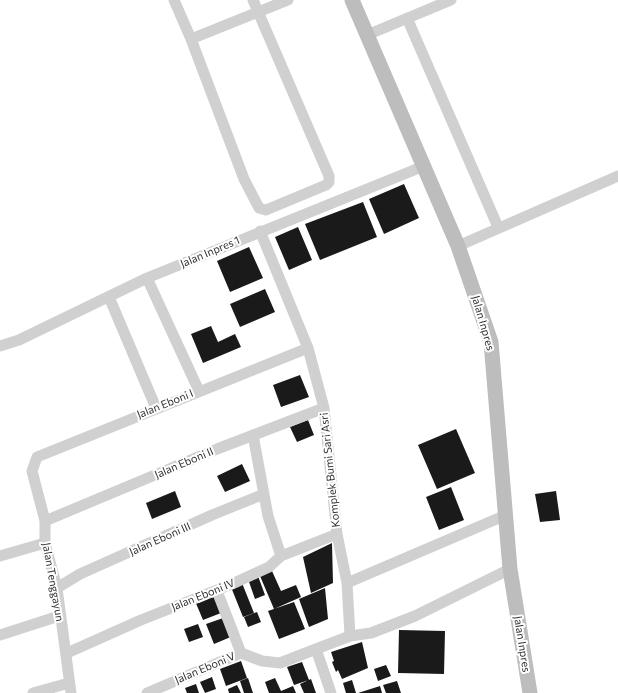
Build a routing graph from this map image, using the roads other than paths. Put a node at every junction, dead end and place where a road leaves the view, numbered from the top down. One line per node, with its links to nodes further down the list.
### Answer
1 (174, 0): 9 (street)
2 (253, 0): 6 (street)
3 (288, 0): 6 (street)
4 (352, 0): 8 (main road, Jalan Inpres)
5 (451, 0): 7 (street)
6 (258, 11): 9 (street); 9 (street)
7 (407, 18): 8 (street); 12 (street)
8 (367, 35): 10 (main road, Jalan Inpres)
9 (191, 39)
10 (424, 166): 13 (street, Jalan Inpres 1); 14 (main road, Jalan Inpres)
11 (618, 176): 12 (street)
12 (498, 227): 14 (street)
13 (260, 231): 15 (street, Jalan Inpres 1); 18 (street, Komplek Bumi Sari Asri)
14 (458, 246): 25 (main road, Jalan Inpres)
15 (147, 278): 16 (street, Jalan Inpres 1); 19 (street)
16 (109, 297): 17 (street, Jalan Inpres 1); 20 (street)
17 (0, 346)
18 (308, 348): 19 (street, Jalan Eboni I); 21 (street, Komplek Bumi Sari Asri)
19 (199, 391): 20 (street, Jalan Eboni I)
20 (156, 408): 23 (street, Jalan Eboni I)
21 (324, 408): 22 (street, Jalan Eboni II); 27 (street, Komplek Bumi Sari Asri)
22 (253, 435): 24 (street); 26 (street, Jalan Eboni II)
23 (32, 471): 26 (street, Jalan Tenggayun)
24 (264, 494): 30 (street); 33 (street, Jalan Eboni III)
25 (506, 515): 31 (main road, Jalan Inpres); 32 (street)
26 (45, 521): 28 (street, Jalan Tenggayun)
27 (338, 534): 30 (street, Jalan Eboni IV); 32 (street, Komplek Bumi Sari Asri)
28 (46, 542): 29 (street); 33 (street, Jalan Tenggayun)
29 (0, 556)
30 (281, 556): 34 (street, Jalan Eboni IV)
31 (510, 569): 37 (street); 45 (main road, Jalan Inpres)
32 (347, 583): 37 (street, Komplek Bumi Sari Asri)
33 (57, 588): 35 (street, Jalan Tenggayun)
34 (217, 591): 39 (street, Jalan Eboni IV); 40 (street)
35 (59, 616): 36 (street); 39 (street, Jalan Tenggayun)
36 (0, 635)
37 (350, 636): 38 (street)
38 (316, 649): 40 (street); 44 (street)
39 (67, 653): 41 (street, Jalan Tenggayun)
40 (240, 653): 43 (street, Jalan Eboni V)
41 (70, 688): 42 (street)
42 (33, 693)
43 (147, 693)
44 (331, 693)
45 (530, 693)

